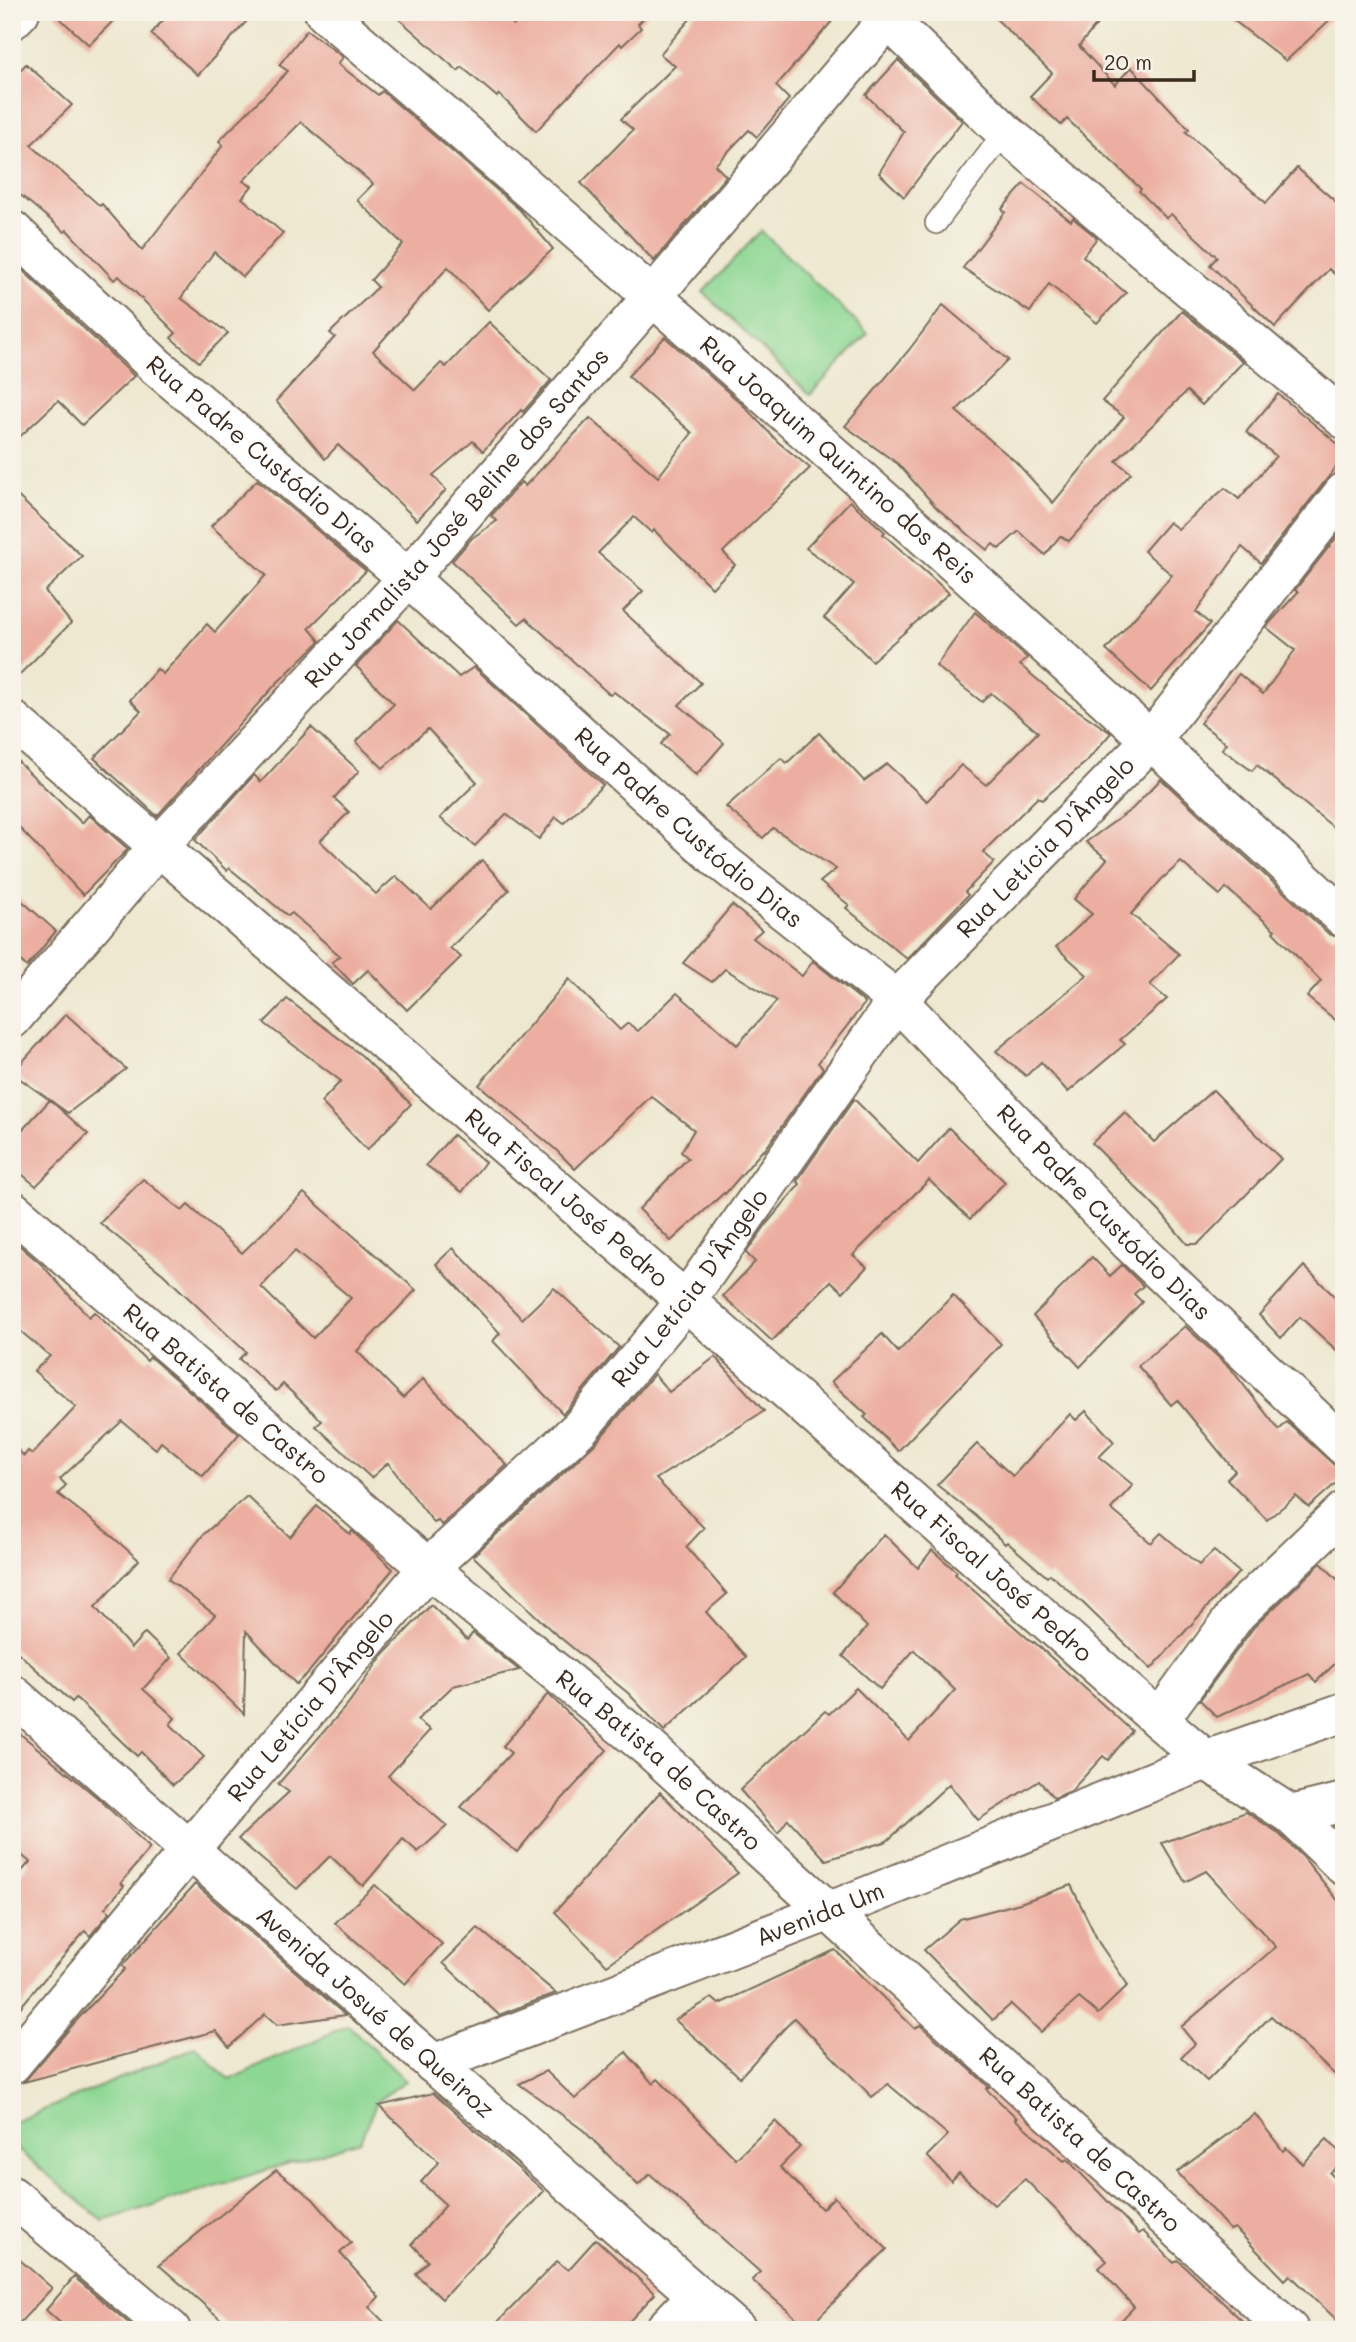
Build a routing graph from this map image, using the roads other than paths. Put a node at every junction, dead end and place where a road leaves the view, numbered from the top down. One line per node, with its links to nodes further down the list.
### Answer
1 (20, 12): 4 (street)
2 (324, 12): 8 (street, Rua Joaquim Quintino dos Reis)
3 (887, 15): 5 (street); 8 (street, Rua Jornalista José Beline dos Santos)
4 (12, 20)
5 (1005, 132): 6 (lane); 9 (street)
6 (936, 223)
7 (12, 230): 11 (street, Rua Padre Custódio Dias)
8 (653, 296): 11 (street, Rua Jornalista José Beline dos Santos); 13 (street, Rua Joaquim Quintino dos Reis)
9 (1344, 419)
10 (1344, 492): 13 (street, Rua Letícia D'Ângelo)
11 (408, 578): 14 (street, Rua Jornalista José Beline dos Santos); 16 (street, Rua Padre Custódio Dias)
12 (12, 720): 14 (street, Rua Fiscal José Pedro)
13 (1152, 739): 15 (street, Rua Joaquim Quintino dos Reis); 16 (street, Rua Letícia D'Ângelo)
14 (158, 847): 17 (street, Rua Jornalista José Beline dos Santos); 19 (street, Rua Fiscal José Pedro)
15 (1344, 918)
16 (897, 1000): 19 (street, Rua Letícia D'Ângelo); 20 (street, Rua Padre Custódio Dias)
17 (12, 1019)
18 (12, 1210): 22 (street, Rua Batista de Castro)
19 (686, 1301): 22 (street, Rua Letícia D'Ângelo); 25 (street, Rua Fiscal José Pedro)
20 (1344, 1446)
21 (1344, 1511): 25 (street)
22 (428, 1568): 29 (street, Rua Letícia D'Ângelo); 31 (street, Rua Batista de Castro)
23 (12, 1694): 29 (street, Avenida Josué de Queiroz)
24 (1344, 1712): 26 (street, Avenida Um)
25 (1159, 1720): 26 (street, Rua Fiscal José Pedro)
26 (1206, 1760): 28 (street, Rua Fiscal José Pedro); 31 (street, Avenida Um)
27 (1344, 1802): 28 (street)
28 (1291, 1815): 30 (street, Rua Fiscal José Pedro)
29 (190, 1849): 32 (street, Rua Letícia D'Ângelo); 33 (street, Avenida Josué de Queiroz)
30 (1344, 1866)
31 (830, 1911): 33 (street, Avenida Um); 39 (street, Rua Batista de Castro)
32 (12, 2064)
33 (433, 2064): 35 (street, Avenida Josué de Queiroz)
34 (12, 2196): 36 (street)
35 (697, 2295): 37 (street); 38 (street, Avenida Josué de Queiroz)
36 (171, 2330)
37 (664, 2330)
38 (737, 2330)
39 (1289, 2330)

